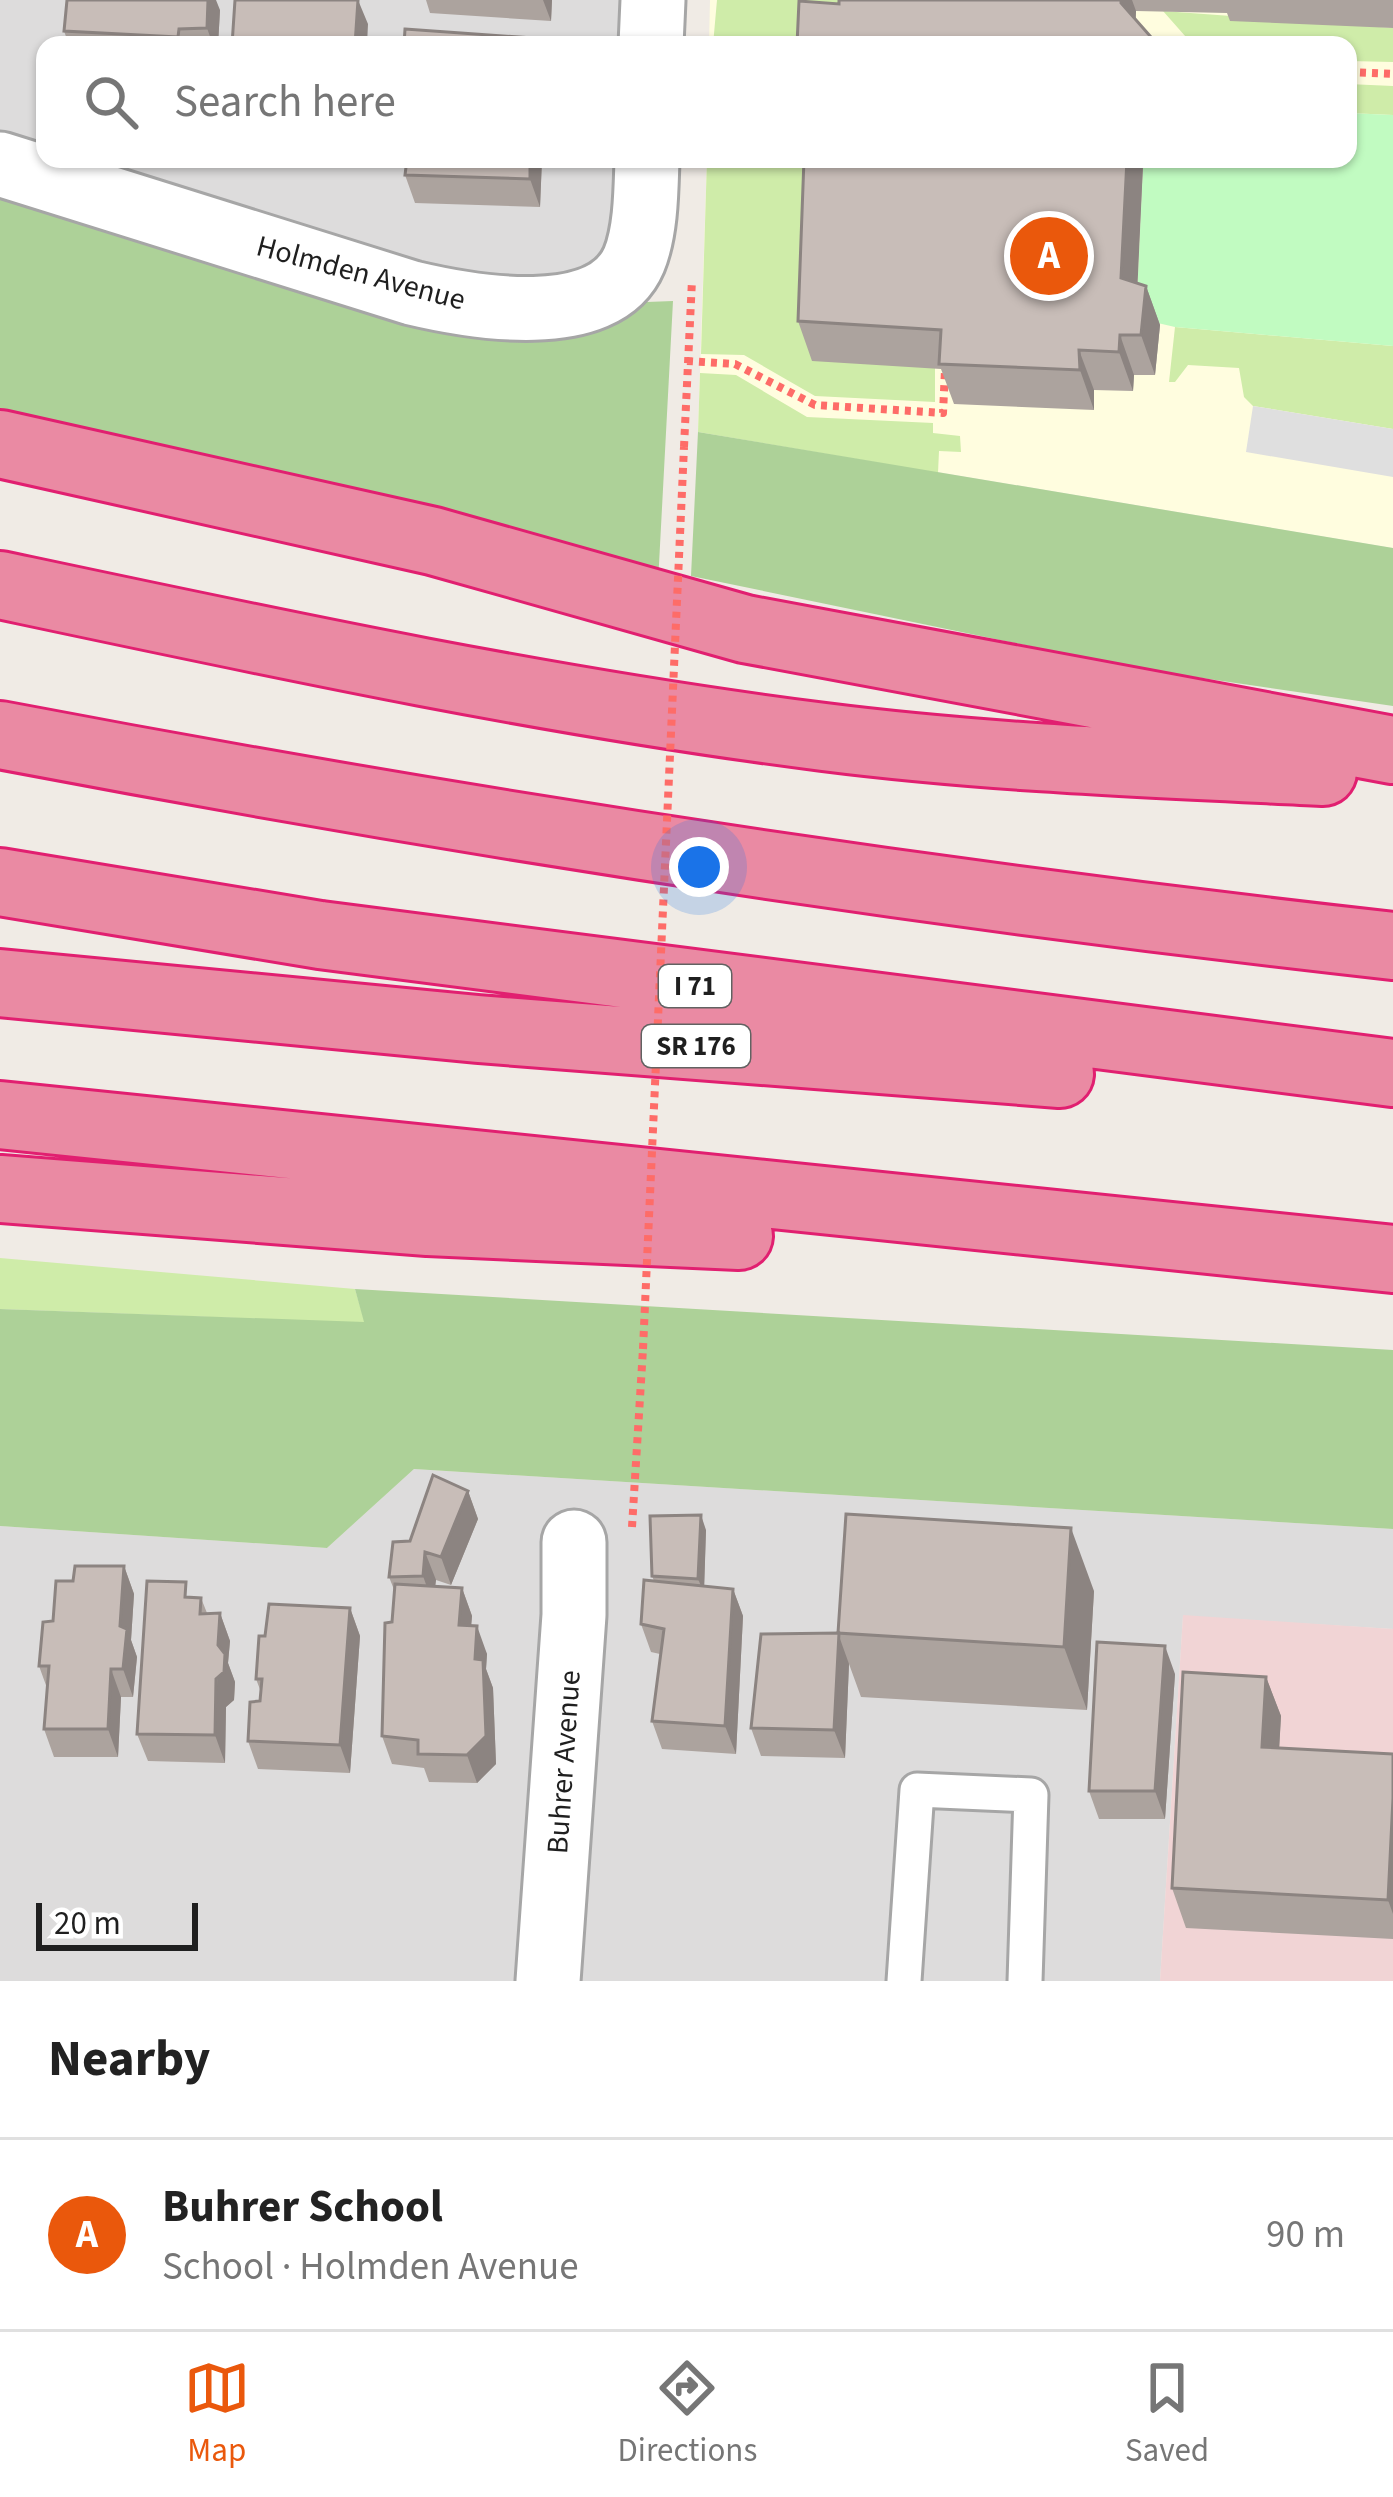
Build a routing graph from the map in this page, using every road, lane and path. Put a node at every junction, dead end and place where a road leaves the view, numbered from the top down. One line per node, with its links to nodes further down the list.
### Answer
1 (653, 0): 2 (street)
2 (651, 36)
3 (1357, 72): 4 (path)
4 (1393, 74)
5 (0, 164): 6 (street, Holmden Avenue)
6 (646, 170)
7 (693, 268): 8 (path)
8 (687, 362): 9 (path); 23 (path, bridge)
9 (945, 369)
10 (0, 444): 13 (highway)
11 (0, 585): 14 (highway)
12 (0, 735): 16 (highway)
13 (1393, 750)
14 (1393, 775)
15 (0, 882): 18 (highway, I 71)
16 (1393, 946)
17 (0, 983): 19 (highway, SR 176)
18 (1393, 1073)
19 (1393, 1093)
20 (0, 1115): 22 (highway)
21 (0, 1189): 22 (highway)
22 (1393, 1262)
23 (602, 1546): 24 (street, Buhrer Avenue)
24 (548, 1981)
25 (904, 1981): 26 (lane)
26 (1024, 1981)

